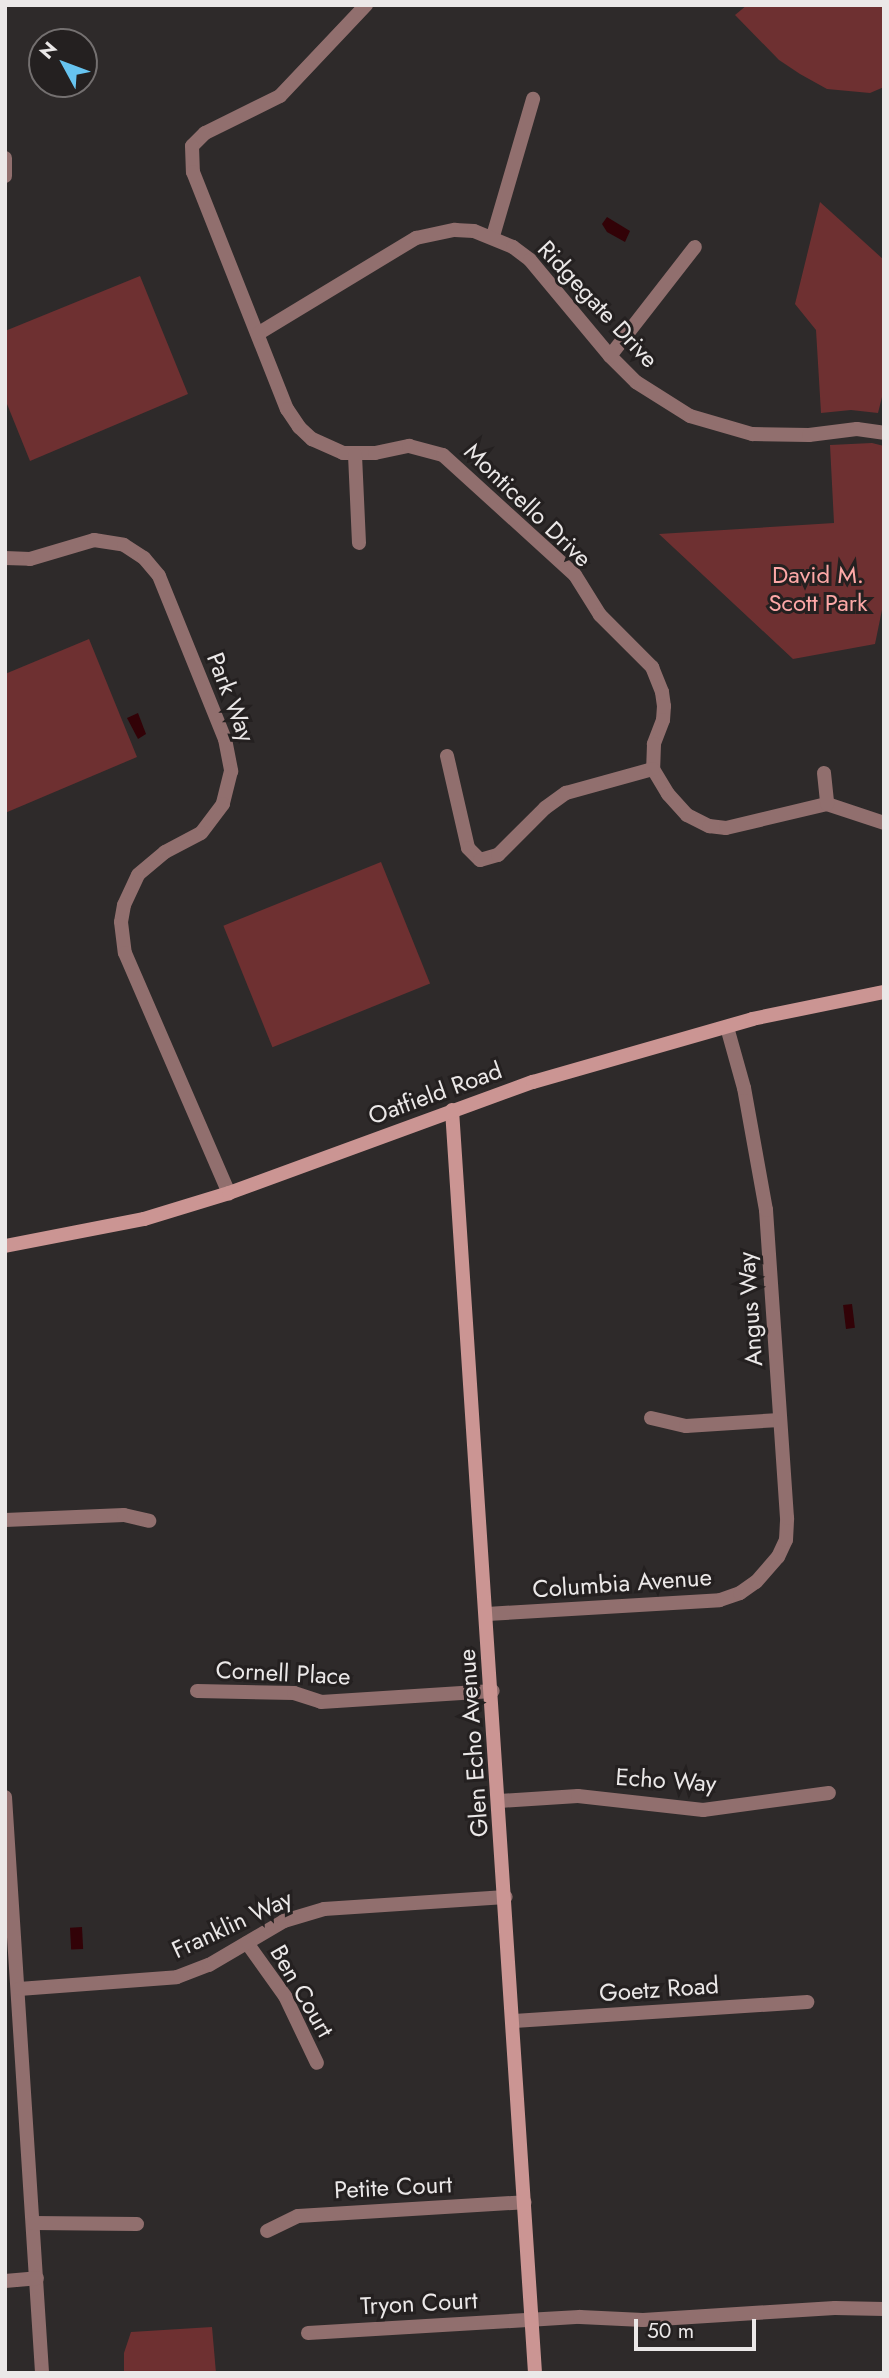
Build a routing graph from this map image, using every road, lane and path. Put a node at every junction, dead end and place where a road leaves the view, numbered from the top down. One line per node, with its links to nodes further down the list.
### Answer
1 (366, 5): 7 (street, Monticello Drive)
2 (533, 99): 5 (street)
3 (5, 158): 4 (street)
4 (5, 176)
5 (492, 236): 7 (street, Ridgegate Drive); 8 (street, Ridgegate Drive)
6 (695, 247): 8 (street)
7 (259, 333): 10 (street, Monticello Drive)
8 (610, 356): 9 (street, Ridgegate Drive)
9 (884, 433)
10 (355, 455): 11 (street); 14 (street, Monticello Drive)
11 (359, 543)
12 (5, 558): 21 (street, Park Way)
13 (447, 755): 14 (street)
14 (653, 769): 16 (street)
15 (824, 773): 16 (street)
16 (828, 804): 17 (street)
17 (884, 823)
18 (884, 992): 19 (street, Oatfield Road)
19 (727, 1027): 20 (street, Oatfield Road); 24 (street, Angus Way)
20 (452, 1110): 21 (street, Oatfield Road); 28 (street, Glen Echo Avenue)
21 (229, 1193): 22 (street, Oatfield Road)
22 (5, 1245)
23 (651, 1418): 24 (street)
24 (780, 1420): 27 (street, Angus Way)
25 (5, 1520): 26 (street)
26 (149, 1521)
27 (756, 1582): 28 (street, Columbia Avenue)
28 (487, 1615): 29 (street, Glen Echo Avenue)
29 (493, 1690): 30 (street, Cornell Place); 33 (street, Glen Echo Avenue)
30 (197, 1691)
31 (829, 1793): 33 (street, Echo Way)
32 (5, 1797): 36 (street)
33 (500, 1801): 34 (street, Glen Echo Avenue)
34 (506, 1897): 35 (street, Franklin Way); 38 (street, Glen Echo Avenue)
35 (247, 1943): 36 (street, Franklin Way); 39 (street, Ben Court)
36 (19, 1989): 41 (street)
37 (807, 2002): 38 (street, Goetz Road)
38 (514, 2021): 40 (street, Glen Echo Avenue)
39 (317, 2063)
40 (525, 2202): 43 (street, Petite Court); 47 (street, Glen Echo Avenue)
41 (33, 2223): 42 (street); 44 (street)
42 (136, 2224)
43 (267, 2231)
44 (37, 2278): 45 (street); 49 (street)
45 (5, 2281)
46 (884, 2309): 47 (street, Tryon Court)
47 (532, 2319): 48 (street, Tryon Court); 50 (street, Glen Echo Avenue)
48 (308, 2333)
49 (42, 2373)
50 (535, 2373)

